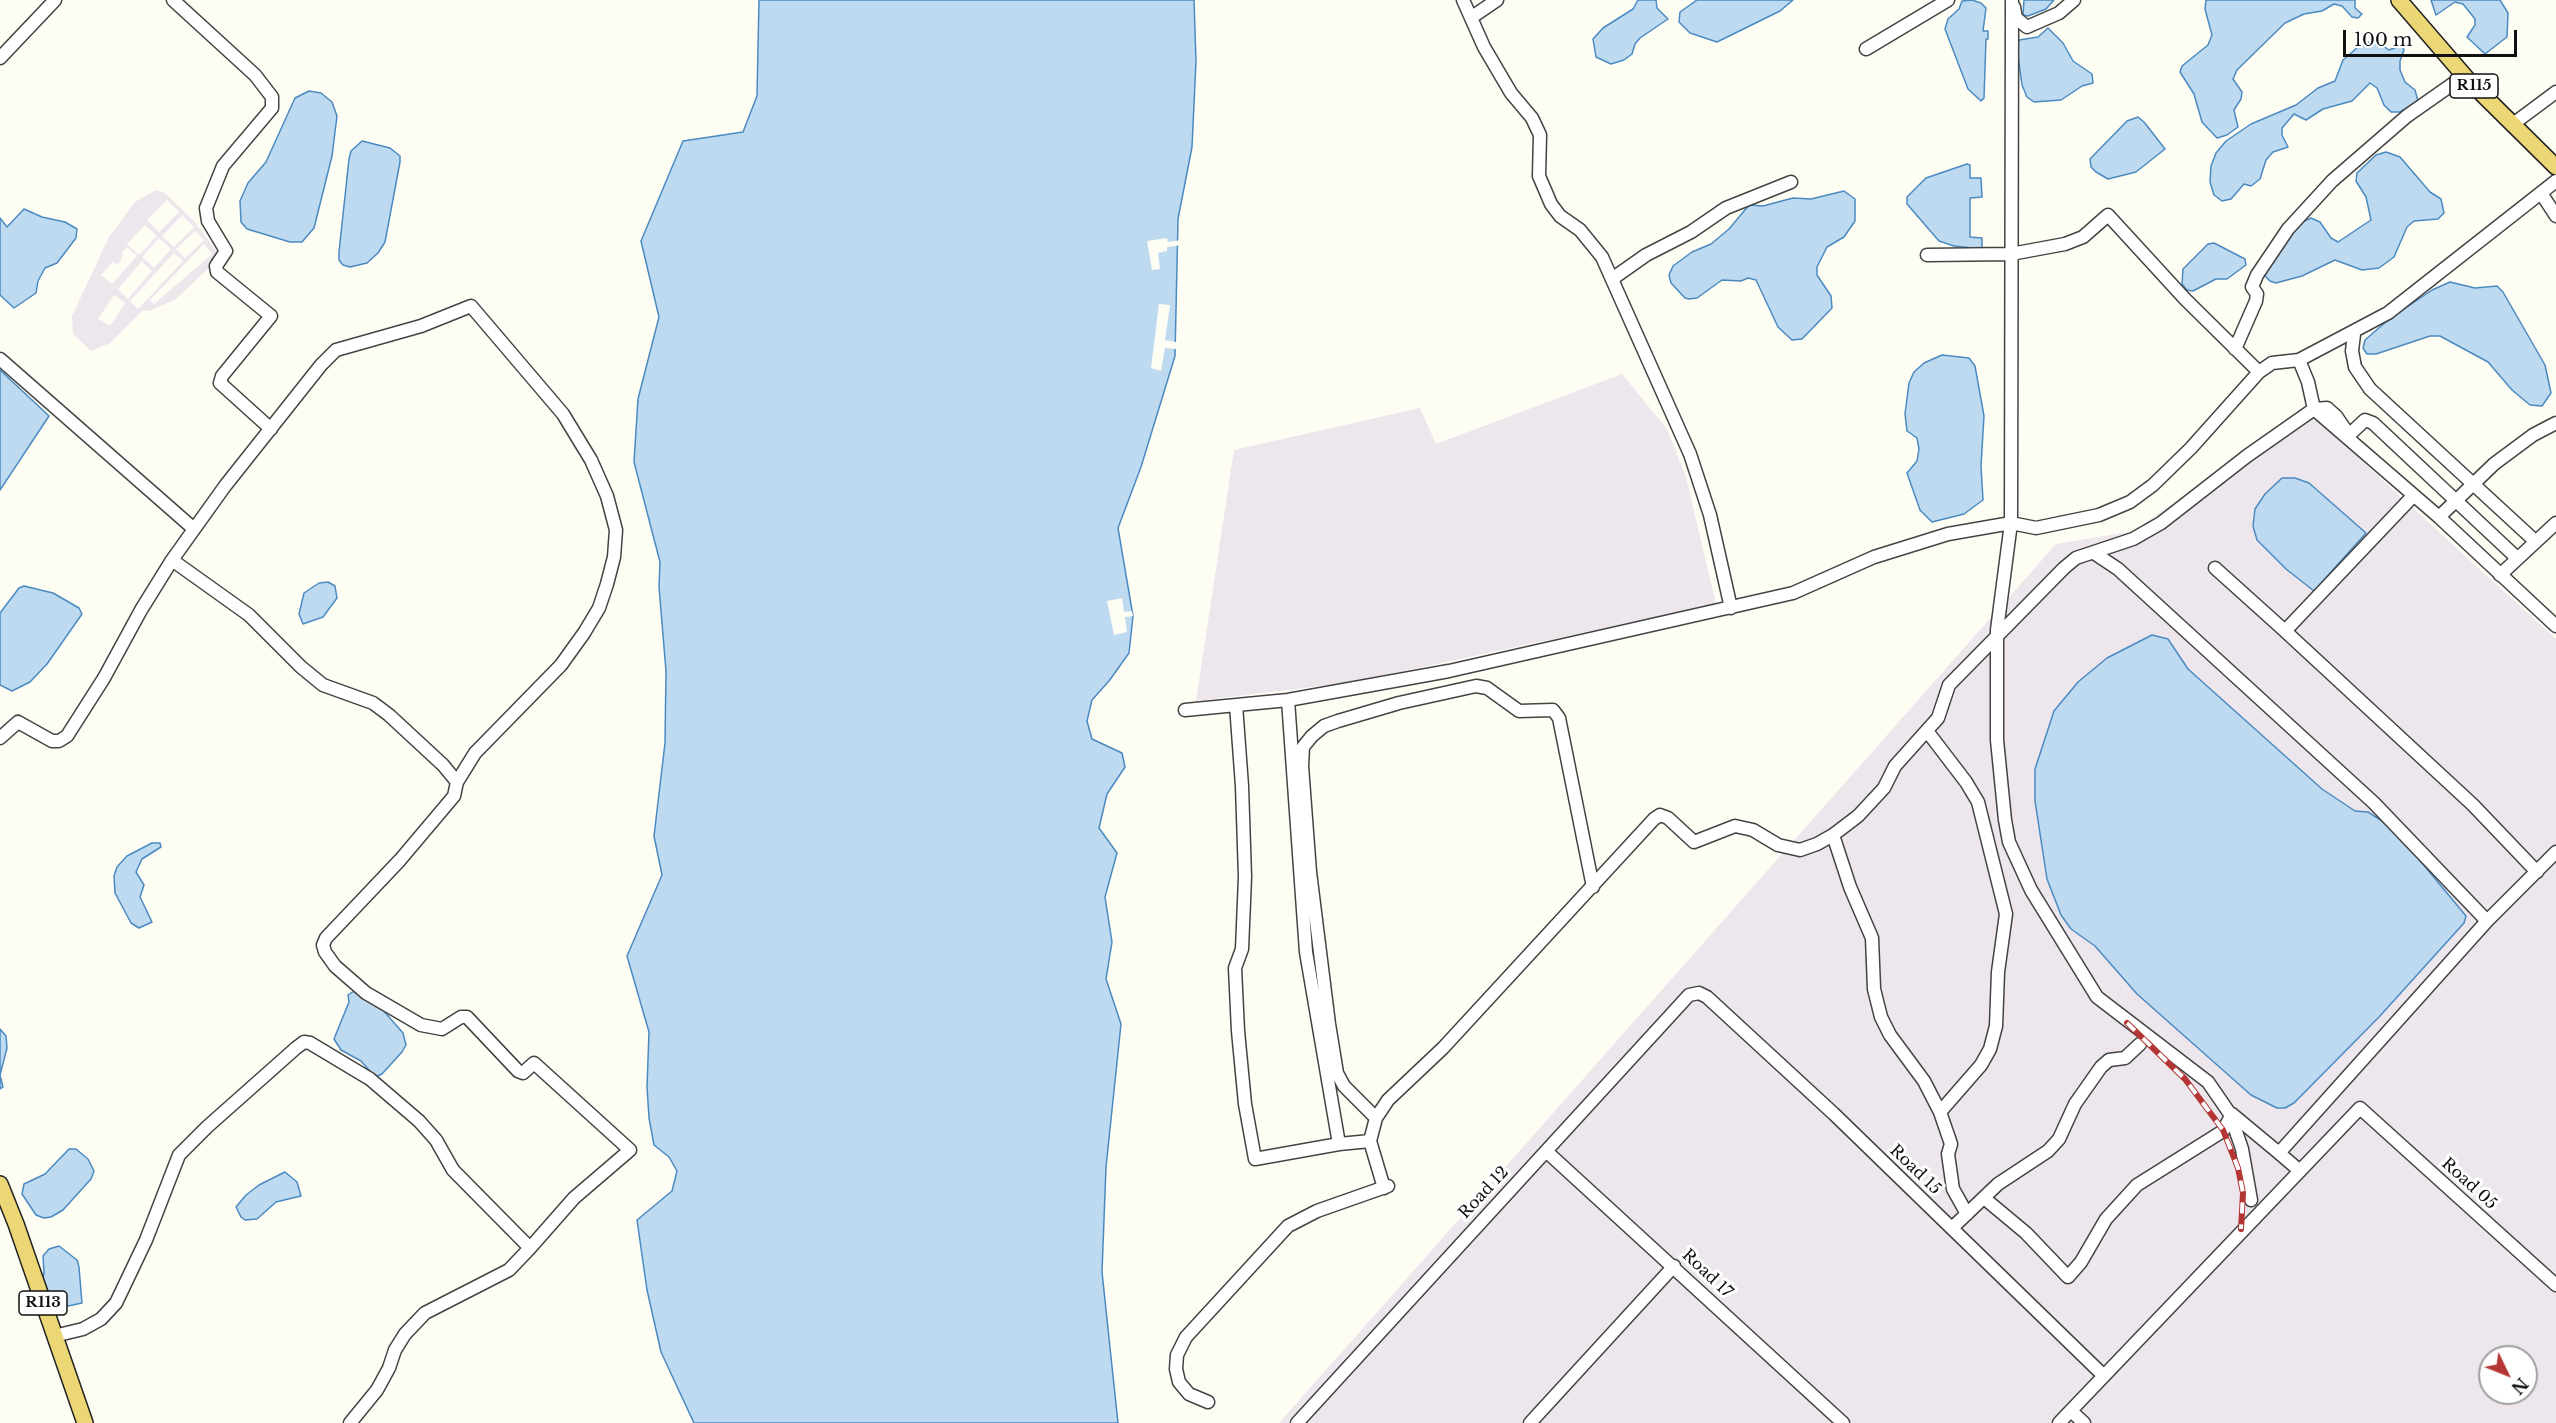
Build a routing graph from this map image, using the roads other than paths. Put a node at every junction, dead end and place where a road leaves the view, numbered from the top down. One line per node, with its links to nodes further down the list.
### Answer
1 (54, 0): 11 (street)
2 (173, 0): 30 (street)
3 (1463, 0): 9 (street)
4 (1497, 0): 9 (street)
5 (1948, 0): 10 (street)
6 (2012, 0): 7 (street); 20 (street)
7 (2073, 0)
8 (2399, 0): 12 (main road, R115)
9 (1472, 17): 22 (street)
10 (1866, 49)
11 (0, 57)
12 (2464, 76): 14 (main road, R115); 24 (street)
13 (2556, 92): 14 (street)
14 (2513, 124): 15 (main road, R115)
15 (2556, 167)
16 (2556, 181): 18 (street)
17 (1791, 182): 22 (street)
18 (2541, 193): 19 (street); 23 (street)
19 (2556, 216)
20 (2012, 254): 21 (street); 24 (street); 36 (street)
21 (1927, 255)
22 (1612, 279): 44 (street)
23 (2354, 334): 26 (street); 31 (street)
24 (2235, 349): 27 (street)
25 (0, 359): 37 (street)
26 (2299, 360): 27 (street); 28 (street)
27 (2259, 372): 36 (street)
28 (2314, 409): 32 (street); 33 (street); 39 (street)
29 (2556, 423): 31 (street)
30 (271, 429): 37 (street); 53 (street)
31 (2473, 485): 33 (street); 38 (street)
32 (2413, 496): 34 (street); 46 (street)
33 (2456, 501): 34 (street); 40 (street)
34 (2439, 517): 43 (street)
35 (2556, 522): 38 (street)
36 (2011, 523): 44 (street); 47 (street)
37 (194, 529): 41 (street)
38 (2535, 542): 40 (street)
39 (2094, 553): 47 (street); 58 (street)
40 (2517, 558): 43 (street)
41 (172, 560): 52 (street); 53 (street)
42 (2215, 568): 46 (street)
43 (2500, 575): 45 (street)
44 (1731, 608): 48 (street)
45 (2556, 626)
46 (2285, 631): 56 (street)
47 (1997, 635): 51 (street); 70 (street)
48 (1288, 700): 49 (street); 64 (street)
49 (1236, 705): 50 (street); 64 (street)
50 (1185, 710)
51 (1927, 731): 54 (street); 61 (street)
52 (0, 738)
53 (457, 782): 73 (street)
54 (1833, 835): 57 (street); 61 (street)
55 (2556, 852): 56 (street)
56 (2536, 872): 58 (street)
57 (1593, 887): 62 (street); 62 (street)
58 (2487, 921): 66 (street)
59 (1699, 993): 65 (street, Road 12); 72 (street, Road 15)
60 (2140, 1044): 69 (street)
61 (1940, 1112): 71 (street)
62 (1376, 1118): 63 (street)
63 (1370, 1141): 64 (street); 78 (street)
64 (1339, 1144)
65 (1546, 1151): 74 (street, Road 17); 82 (street, Road 12)
66 (2278, 1153): 67 (street); 69 (street)
67 (2300, 1171): 75 (street, Road 05); 77 (street)
68 (0, 1184): 76 (main road, R113)
69 (1984, 1198): 71 (street)
70 (2251, 1200)
71 (1967, 1214): 72 (street)
72 (1952, 1228): 77 (street, Road 15)
73 (530, 1248): 76 (street); 81 (street)
74 (1674, 1266): 83 (street); 84 (street, Road 17)
75 (2555, 1282)
76 (54, 1336): 80 (main road, R113)
77 (2104, 1376): 79 (street)
78 (1208, 1402)
79 (2071, 1411): 85 (street); 86 (street)
80 (85, 1423)
81 (350, 1423)
82 (1297, 1423)
83 (1530, 1423)
84 (1843, 1423)
85 (2059, 1423)
86 (2084, 1423)

